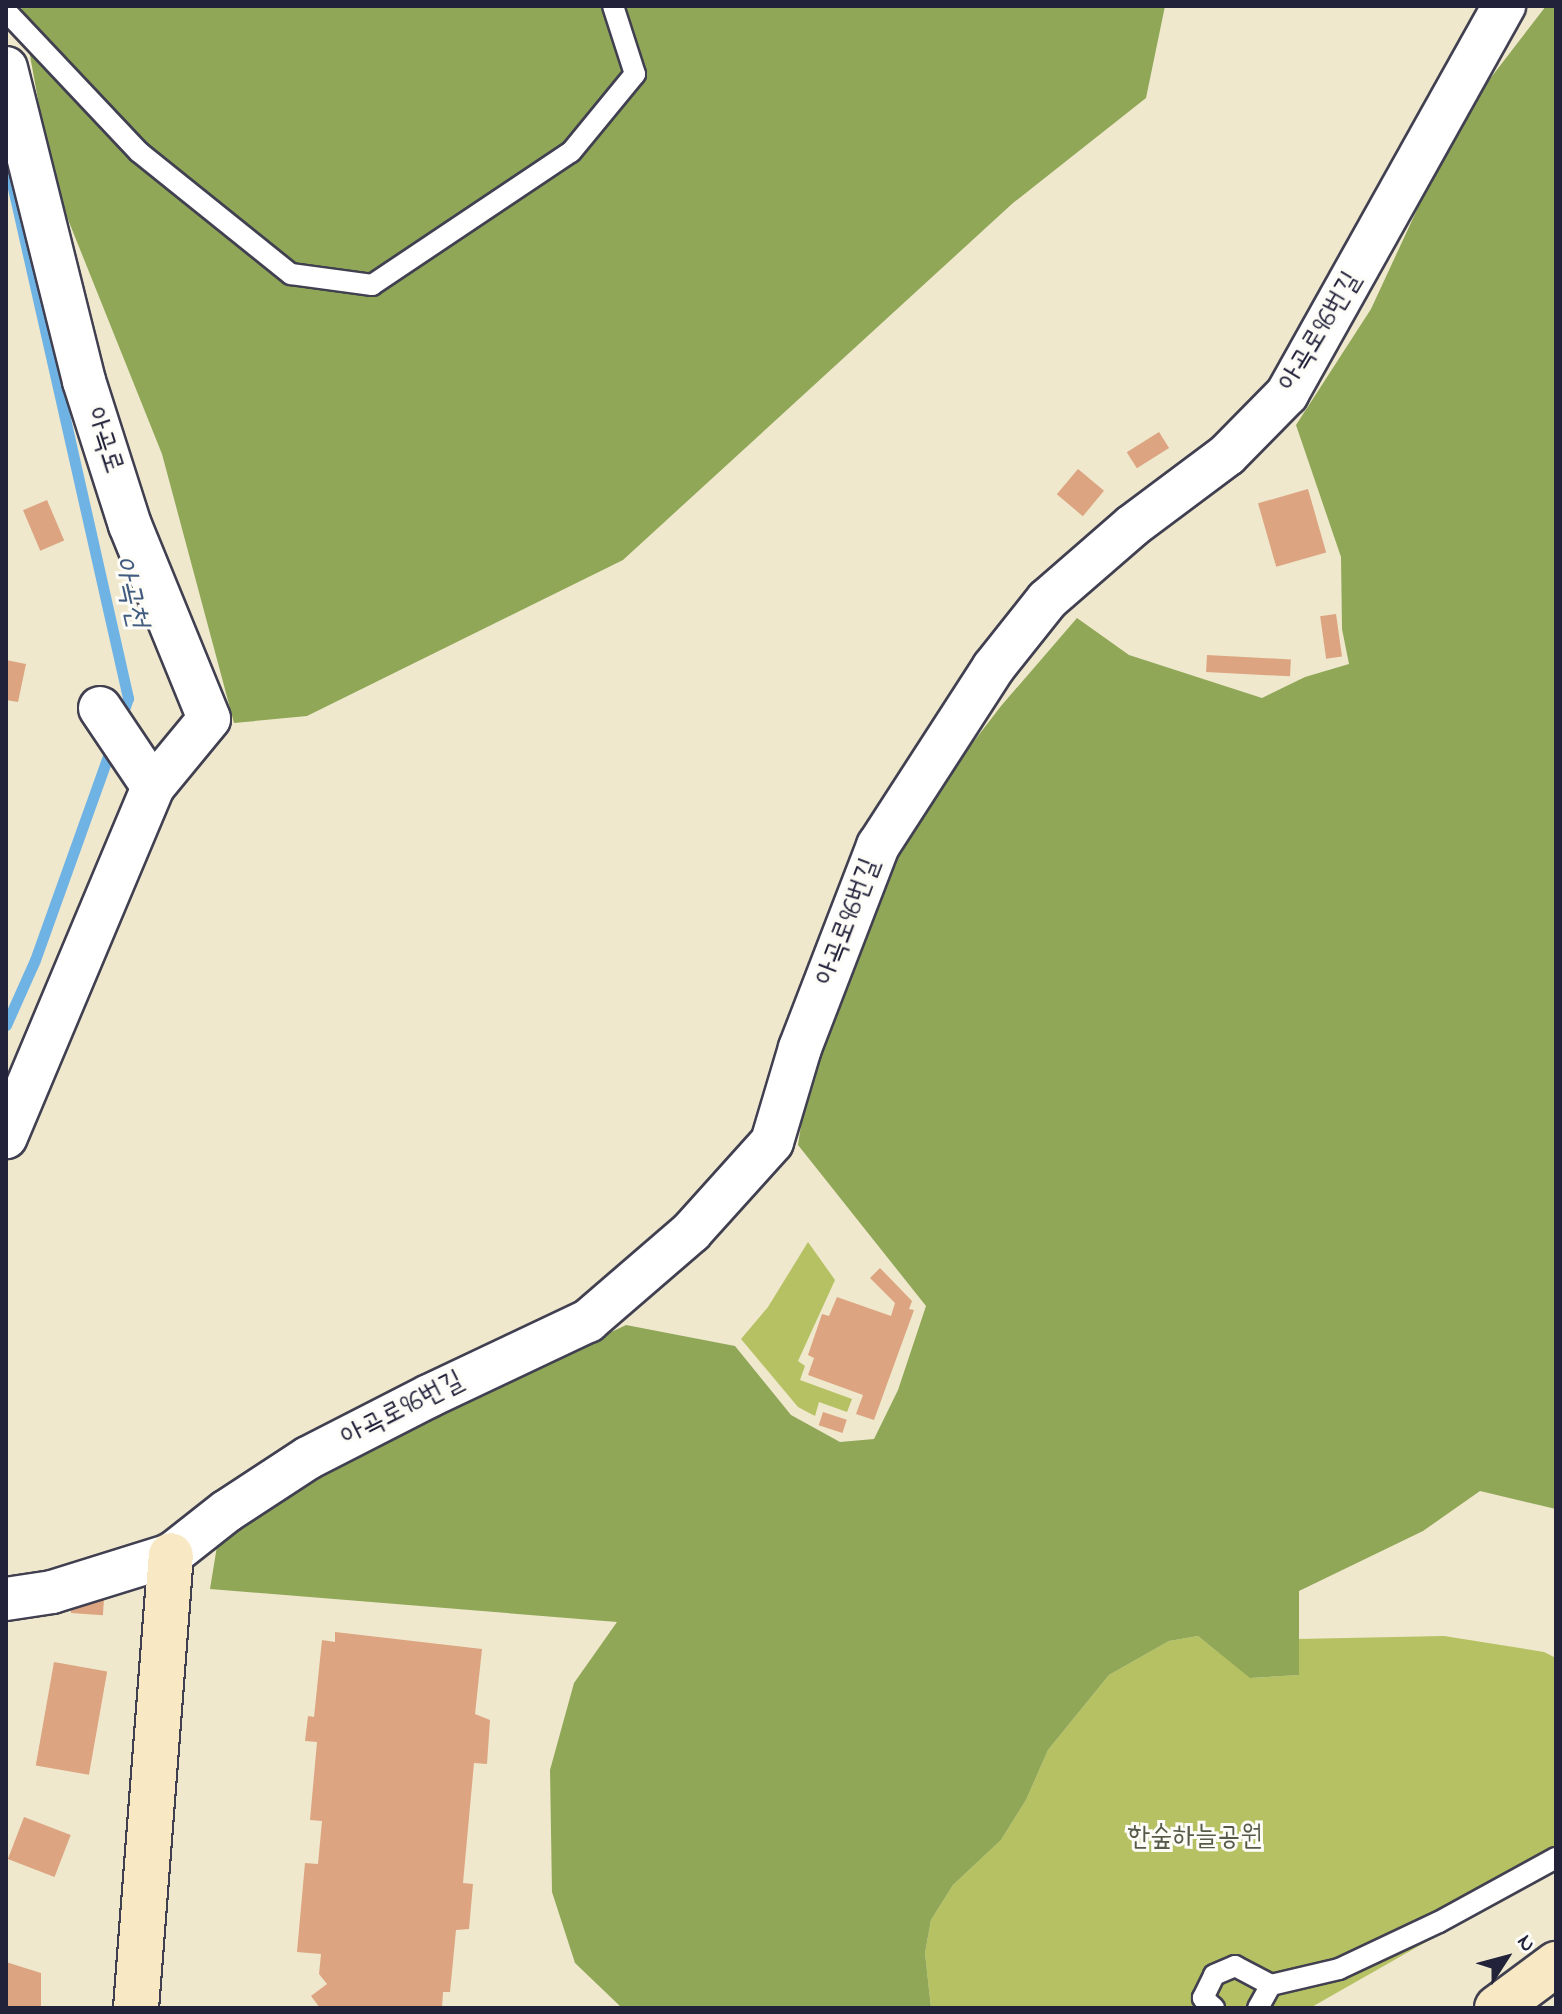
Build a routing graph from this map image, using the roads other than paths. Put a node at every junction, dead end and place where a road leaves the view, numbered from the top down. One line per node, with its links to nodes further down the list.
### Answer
1 (613, 6): 3 (lane)
2 (1504, 6): 8 (street, 아곡로96번길)
3 (6, 11)
4 (6, 68): 6 (street, 아곡로)
5 (100, 708): 6 (street)
6 (148, 780): 7 (street, 아곡로)
7 (6, 1137)
8 (171, 1555): 9 (street, 아곡로96번길); 13 (street)
9 (6, 1599)
10 (1556, 1858): 12 (lane)
11 (1556, 1964): 16 (street)
12 (1271, 1985): 14 (lane); 15 (lane)
13 (136, 2008)
14 (1214, 2008)
15 (1258, 2008)
16 (1497, 2008)

